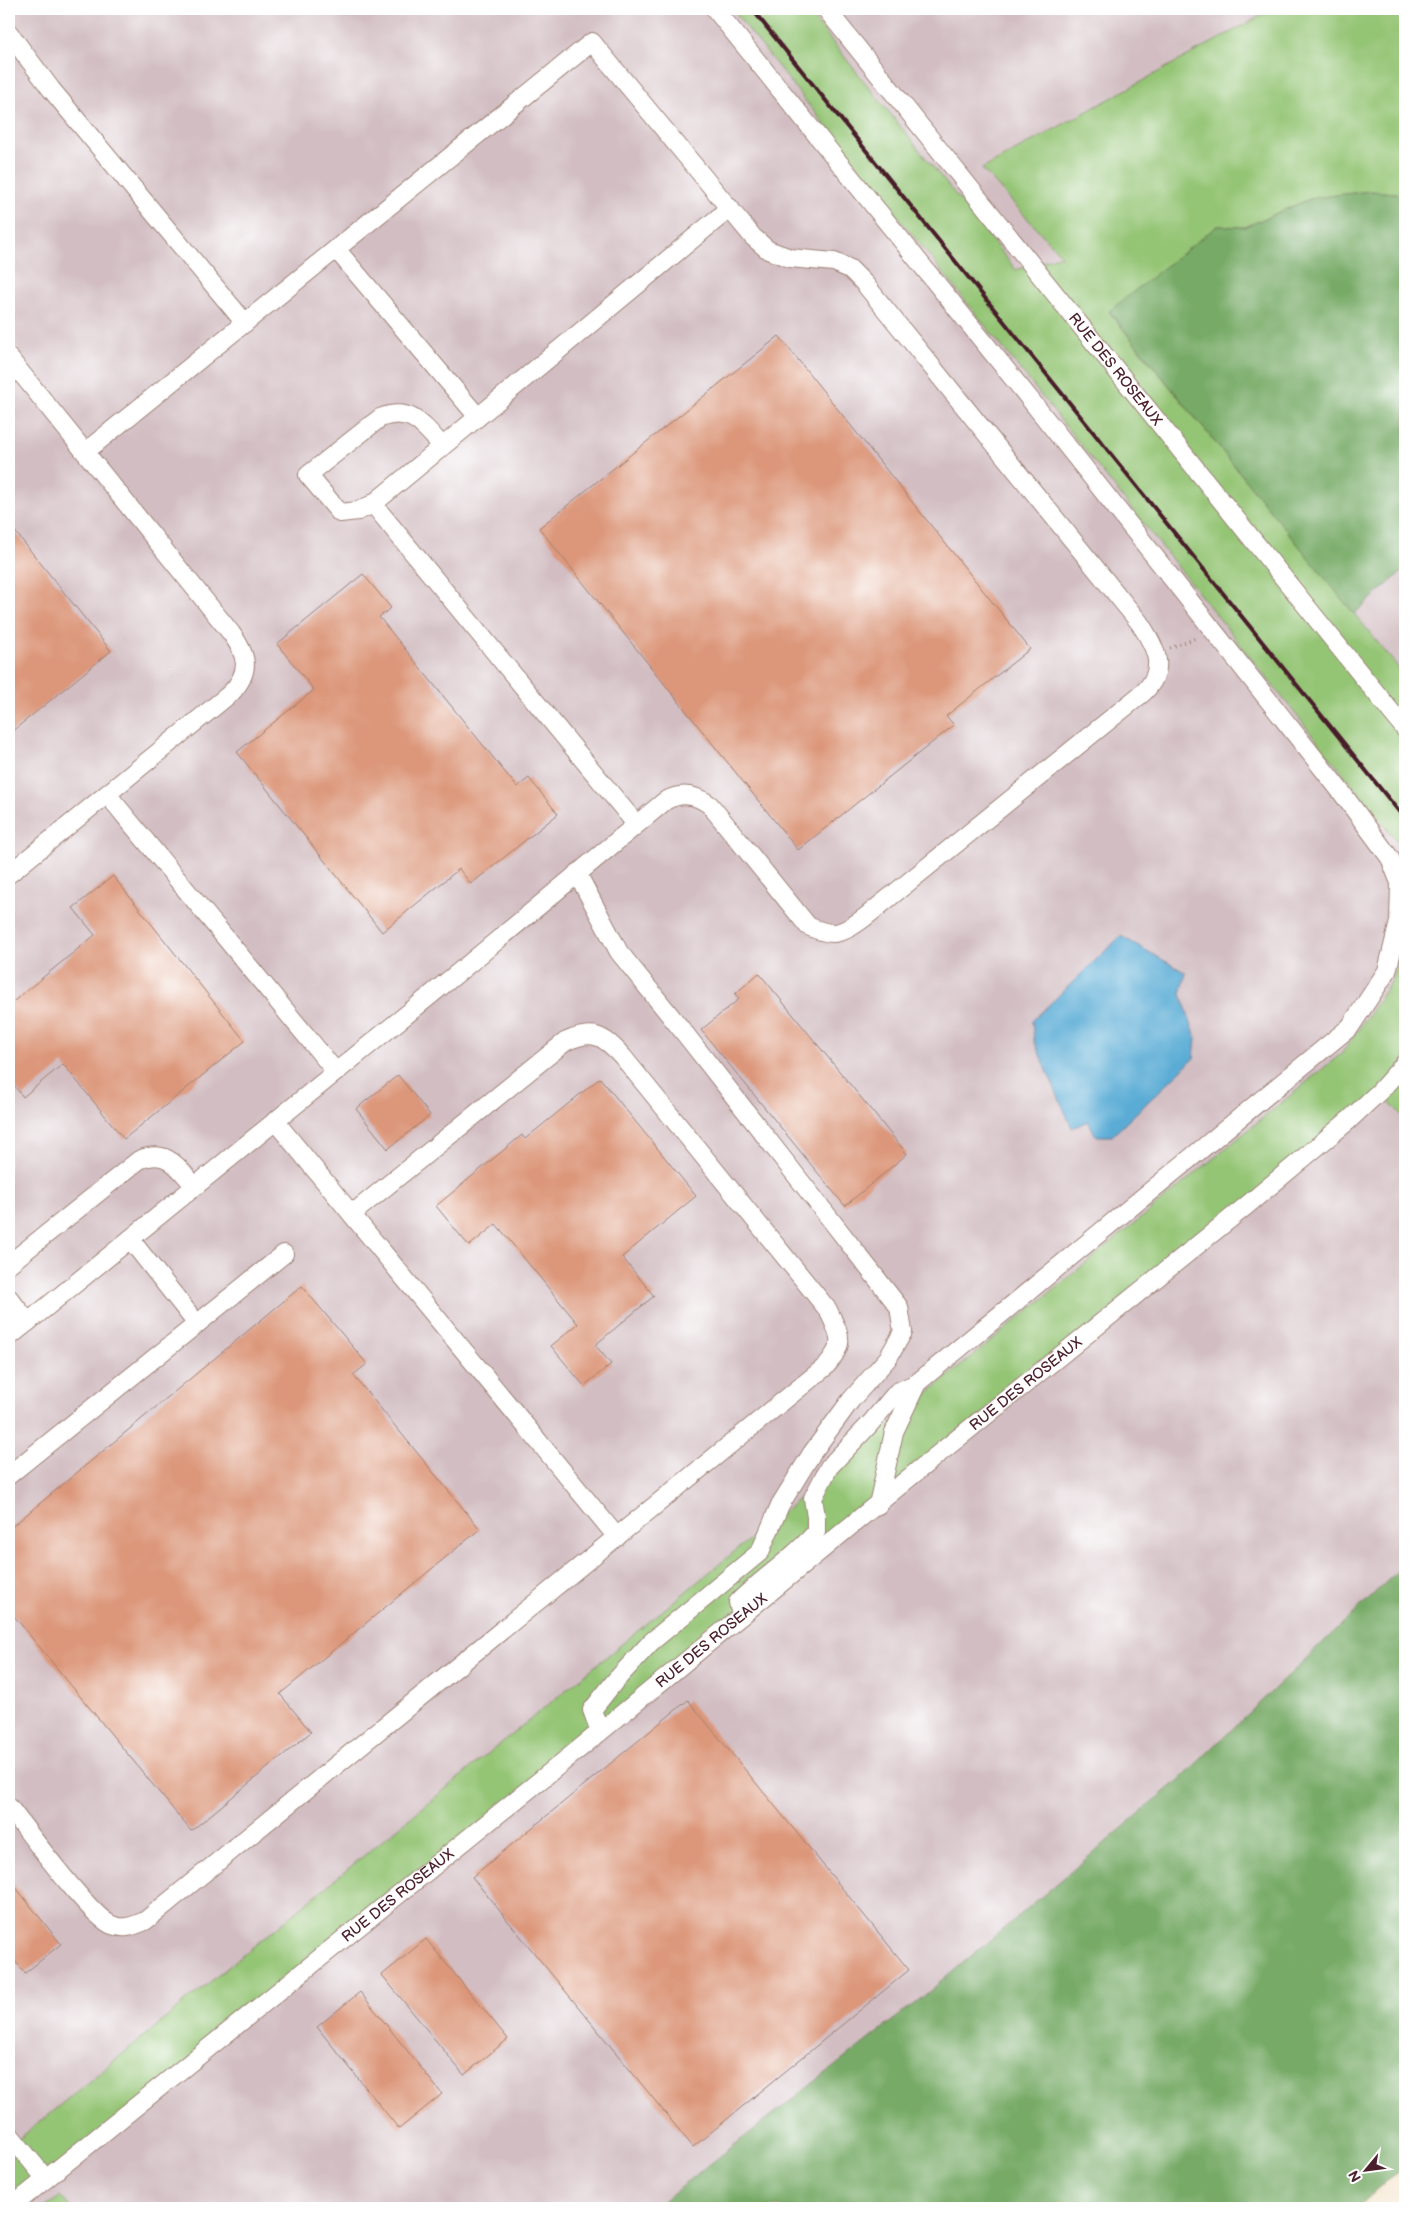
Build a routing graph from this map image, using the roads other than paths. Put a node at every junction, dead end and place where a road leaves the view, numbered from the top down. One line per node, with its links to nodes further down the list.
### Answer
1 (715, 9): 29 (street)
2 (826, 9): 12 (street, RUE DES ROSEAUX)
3 (9, 32): 6 (street)
4 (730, 208): 5 (street); 8 (street); 14 (street)
5 (336, 249): 6 (street); 8 (street)
6 (245, 323): 10 (street)
7 (9, 358): 10 (street)
8 (478, 417): 9 (street)
9 (442, 446): 11 (street); 11 (street)
10 (85, 452): 13 (street)
11 (374, 504): 14 (street)
12 (1405, 729)
13 (107, 794): 16 (street); 18 (street)
14 (636, 824): 15 (street)
15 (577, 873): 18 (street); 34 (street)
16 (9, 874)
17 (1405, 1063): 31 (street, RUE DES ROSEAUX)
18 (336, 1072): 19 (street)
19 (275, 1121): 20 (street); 21 (street)
20 (195, 1186): 22 (street); 24 (street)
21 (352, 1214): 32 (street); 32 (street)
22 (130, 1239): 26 (street); 27 (street)
23 (284, 1254): 27 (street)
24 (9, 1264)
25 (9, 1298): 26 (street)
26 (28, 1322): 28 (street)
27 (197, 1324): 30 (street)
28 (9, 1337)
29 (918, 1383): 31 (street); 33 (street)
30 (9, 1475)
31 (878, 1504): 33 (street, RUE DES ROSEAUX)
32 (617, 1537): 35 (street)
33 (741, 1616): 34 (street, RUE DES ROSEAUX)
34 (600, 1732): 37 (street, RUE DES ROSEAUX)
35 (9, 1807)
36 (9, 2134): 37 (street)
37 (46, 2179): 38 (street, RUE DES ROSEAUX)
38 (10, 2208)

